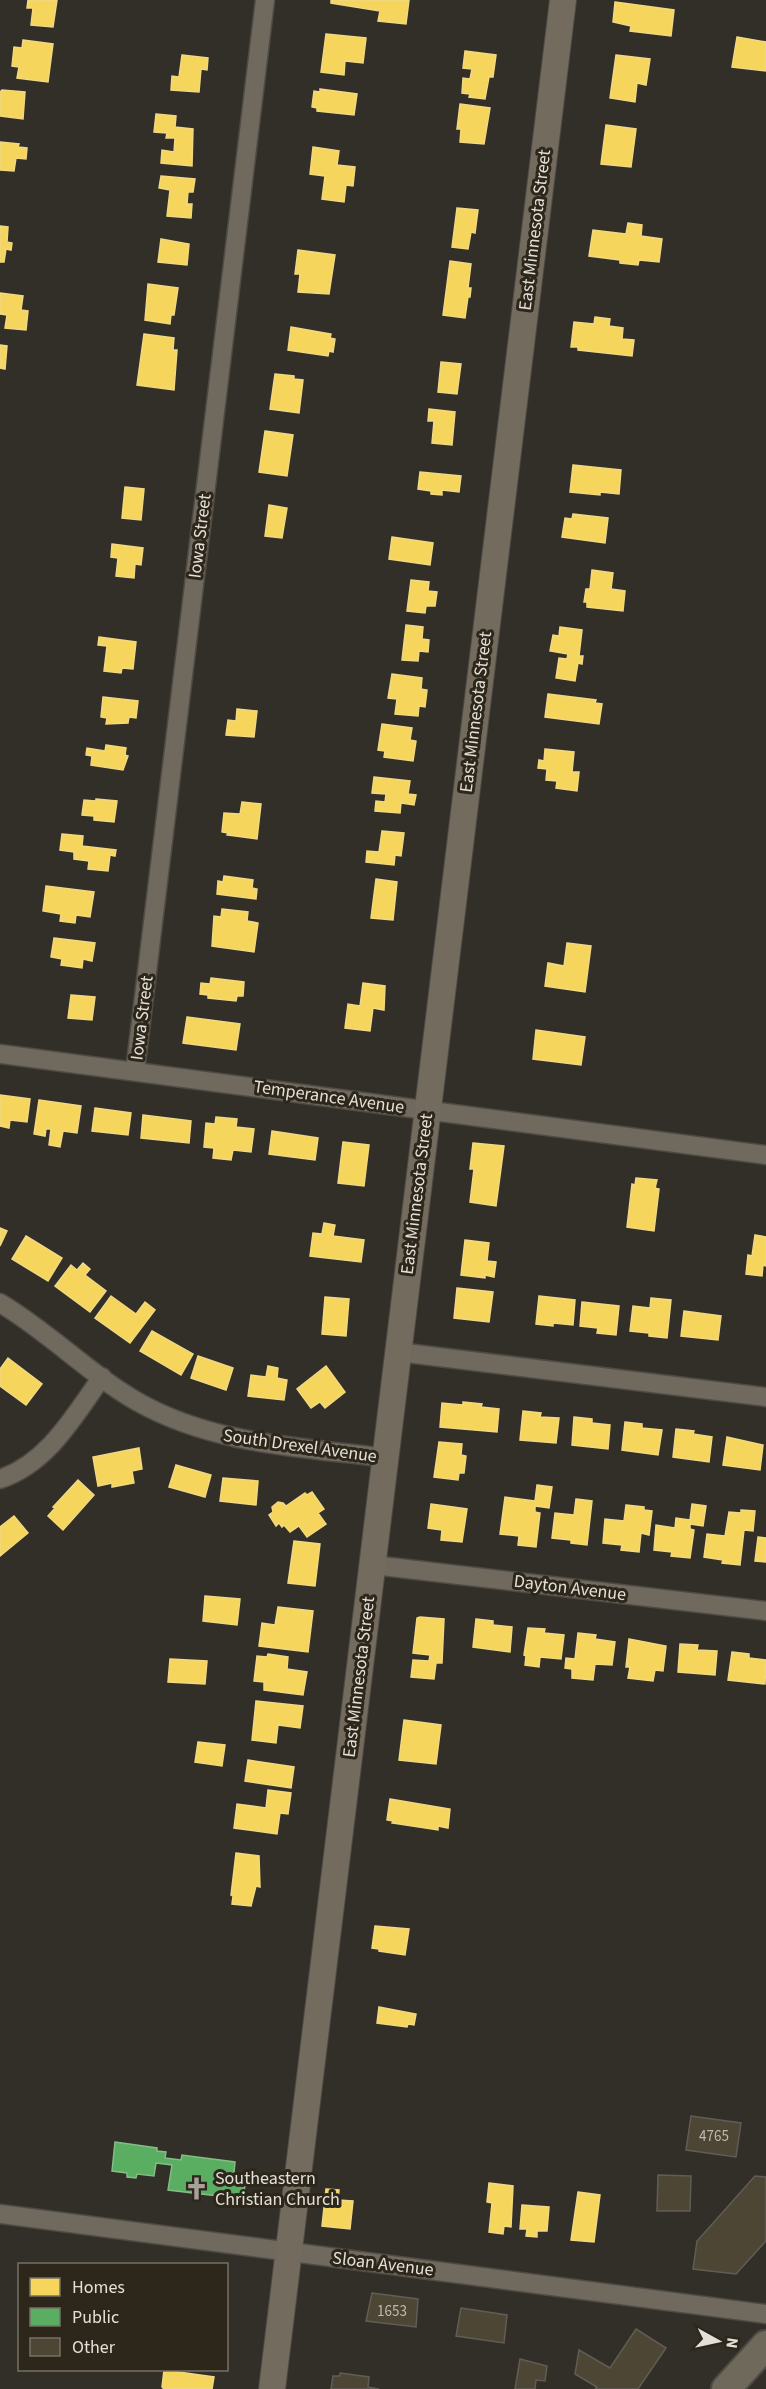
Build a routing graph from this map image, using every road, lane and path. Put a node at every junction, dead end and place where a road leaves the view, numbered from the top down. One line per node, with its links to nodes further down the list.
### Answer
1 (265, 0): 4 (street, Iowa Street)
2 (563, 0): 5 (street, East Minnesota Street)
3 (0, 1054): 4 (street, Temperance Avenue)
4 (135, 1071): 5 (street, Temperance Avenue)
5 (428, 1110): 6 (street, Temperance Avenue); 8 (street, East Minnesota Street)
6 (766, 1155)
7 (0, 1304): 9 (street, South Drexel Avenue)
8 (398, 1352): 10 (street); 11 (street, East Minnesota Street)
9 (102, 1377): 11 (street, South Drexel Avenue); 12 (street)
10 (766, 1397)
11 (387, 1458): 13 (street, East Minnesota Street)
12 (0, 1479)
13 (374, 1565): 14 (street, Dayton Avenue); 16 (street, East Minnesota Street)
14 (766, 1611)
15 (0, 2214): 16 (street, Sloan Avenue)
16 (288, 2251): 17 (street, Sloan Avenue); 19 (street, East Minnesota Street)
17 (766, 2314)
18 (766, 2345): 20 (main road)
19 (272, 2389)
20 (726, 2389)

